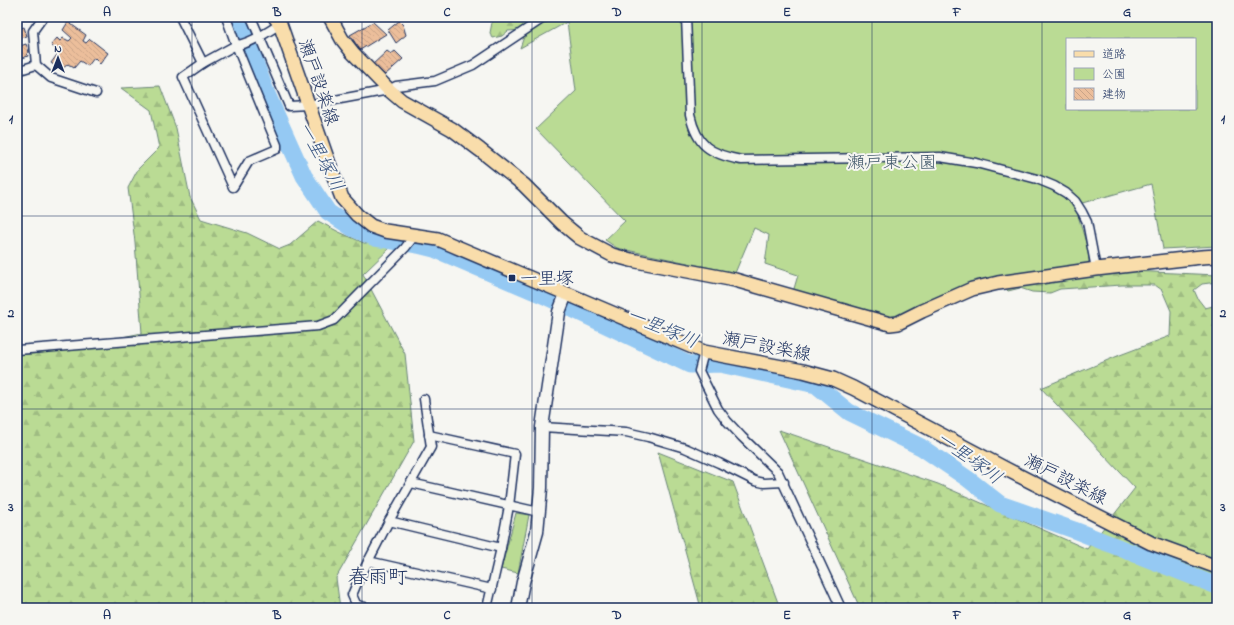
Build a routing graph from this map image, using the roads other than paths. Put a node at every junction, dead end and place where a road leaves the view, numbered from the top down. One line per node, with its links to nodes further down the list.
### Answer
1 (43, 17): 12 (street)
2 (180, 17): 11 (street)
3 (226, 17): 10 (street)
4 (250, 17): 9 (street)
5 (330, 17): 14 (main road, 瀬戸設楽線)
6 (545, 17): 14 (street)
7 (686, 17): 19 (street)
8 (278, 19): 9 (street); 16 (main road, 瀬戸設楽線)
9 (256, 38): 10 (street); 16 (street)
10 (237, 45): 11 (street); 11 (street)
11 (203, 63)
12 (36, 65): 13 (street); 15 (street)
13 (17, 71)
14 (389, 90): 16 (street); 19 (main road, 瀬戸設楽線)
15 (96, 93)
16 (308, 105): 17 (main road, 瀬戸設楽線)
17 (414, 236): 20 (main road, 瀬戸設楽線); 21 (street)
18 (1217, 256): 19 (main road, 瀬戸設楽線)
19 (1096, 269)
20 (566, 294): 22 (main road, 瀬戸設楽線); 24 (street)
21 (17, 350)
22 (703, 354): 26 (street); 33 (main road, 瀬戸設楽線)
23 (424, 399): 25 (street)
24 (542, 427): 26 (street); 29 (street)
25 (429, 435): 27 (street); 28 (street)
26 (784, 482): 39 (street)
27 (411, 483): 28 (street); 30 (street)
28 (509, 506): 29 (street); 31 (street)
29 (539, 512): 38 (street)
30 (389, 521): 31 (street); 32 (street)
31 (501, 548): 34 (street)
32 (368, 561): 34 (street); 35 (street)
33 (1217, 567)
34 (492, 589): 37 (street)
35 (357, 607): 36 (street)
36 (369, 608)
37 (487, 608)
38 (518, 608)
39 (841, 608)

